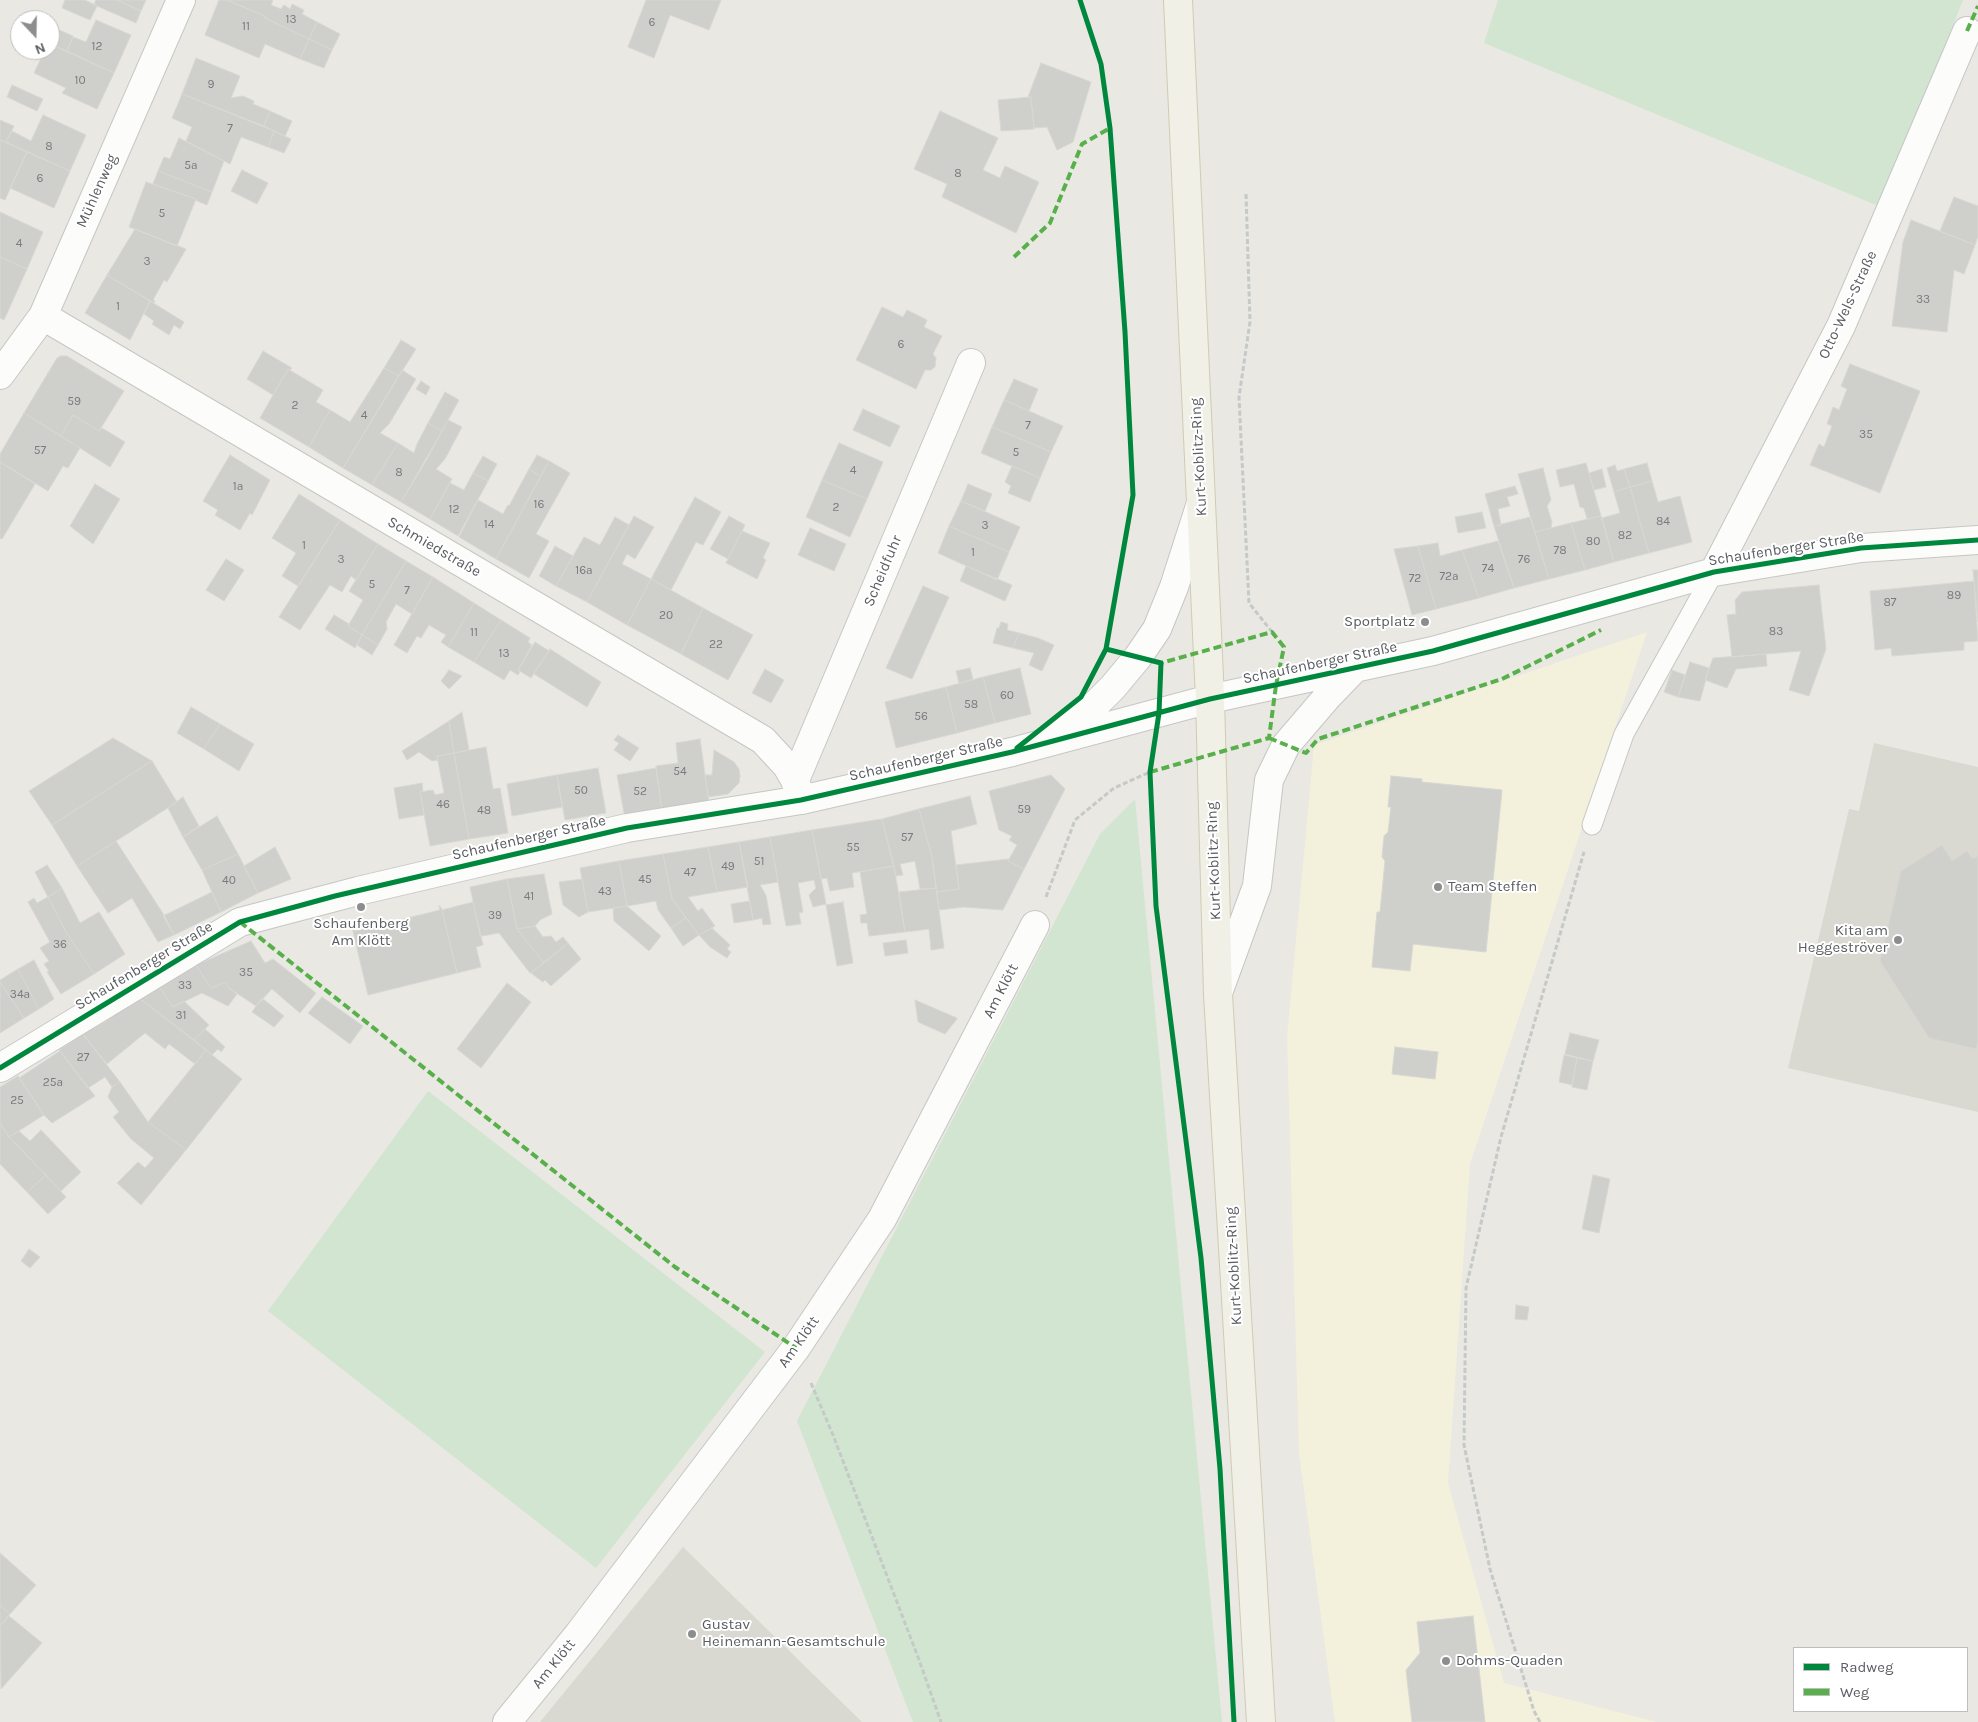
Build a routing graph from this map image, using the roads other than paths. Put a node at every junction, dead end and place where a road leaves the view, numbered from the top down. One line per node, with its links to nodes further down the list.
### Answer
1 (181, 0): 4 (street, Mühlenweg)
2 (1178, 0): 7 (main road, Kurt-Koblitz-Ring)
3 (1967, 31): 9 (street, Otto-Wels-Straße)
4 (43, 316): 6 (street, Mühlenweg); 13 (street, Schmiedstraße)
5 (971, 363): 13 (street, Scheidfuhr)
6 (0, 375)
7 (1201, 505): 11 (main road, Kurt-Koblitz-Ring); 12 (street)
8 (1978, 540): 9 (street, Schaufenberger Straße)
9 (1714, 572): 10 (street, Schaufenberger Straße); 14 (lane)
10 (1354, 669): 11 (street, Schaufenberger Straße); 16 (street)
11 (1210, 699): 12 (street, Schaufenberger Straße); 16 (main road, Kurt-Koblitz-Ring)
12 (1048, 742): 13 (street, Schaufenberger Straße)
13 (798, 790): 17 (street, Schaufenberger Straße)
14 (1592, 825)
15 (1035, 925): 18 (street, Am Klött)
16 (1218, 994): 19 (main road, Kurt-Koblitz-Ring)
17 (0, 1068)
18 (507, 1722)
19 (1261, 1722)

